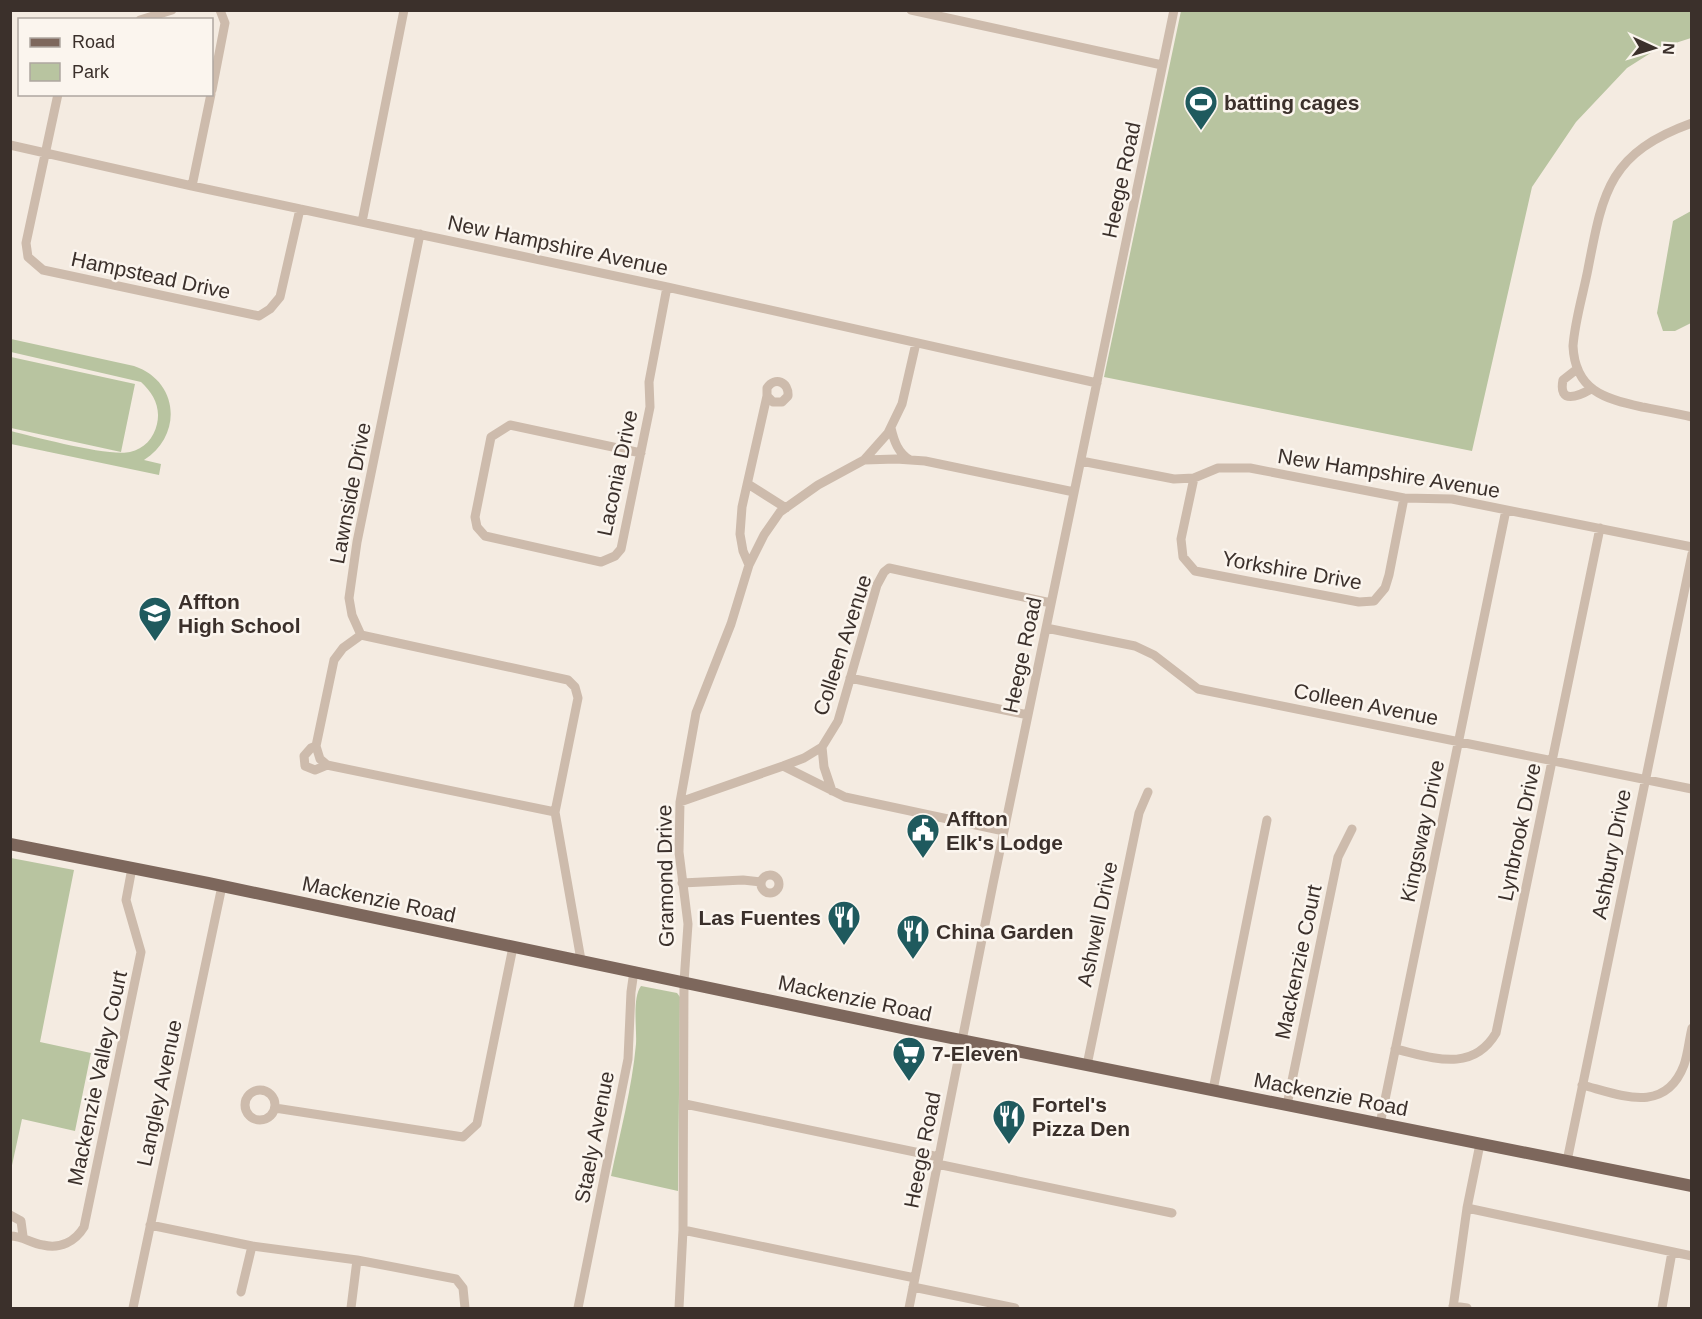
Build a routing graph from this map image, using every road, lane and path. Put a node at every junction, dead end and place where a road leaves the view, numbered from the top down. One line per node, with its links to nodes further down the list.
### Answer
1 (172, 10): 7 (street)
2 (220, 10): 8 (street)
3 (229, 10): 8 (street)
4 (404, 10): 18 (street)
5 (911, 10): 9 (street)
6 (1174, 10): 9 (street, Heege Road)
7 (146, 18)
8 (225, 23): 10 (street)
9 (1162, 65): 23 (street, Heege Road)
10 (213, 85)
11 (58, 96): 15 (street)
12 (211, 96): 16 (street)
13 (1692, 123): 22 (street)
14 (10, 145): 15 (street, New Hampshire Avenue)
15 (46, 153): 16 (street, New Hampshire Avenue); 17 (street, Hampstead Drive)
16 (192, 186): 17 (street, New Hampshire Avenue)
17 (300, 209): 18 (street, New Hampshire Avenue)
18 (362, 222): 19 (street, New Hampshire Avenue)
19 (420, 234): 20 (street, New Hampshire Avenue); 44 (street, Lawnside Drive)
20 (667, 287): 21 (street, New Hampshire Avenue); 28 (street, Laconia Drive)
21 (916, 343): 23 (street, New Hampshire Avenue); 27 (street, Gramond Drive)
22 (1577, 369): 24 (street); 24 (street)
23 (1097, 383): 31 (street, Heege Road)
24 (1592, 389): 26 (street)
25 (767, 396): 33 (street)
26 (1692, 417)
27 (891, 428): 29 (street, Gramond Drive); 30 (street)
28 (640, 453): 28 (street, Laconia Drive)
29 (864, 460): 30 (street); 36 (street, Gramond Drive)
30 (910, 460): 34 (street)
31 (1081, 460): 32 (street, New Hampshire Avenue); 34 (street, Heege Road)
32 (1194, 478): 35 (street, New Hampshire Avenue); 35 (street, Yorkshire Drive)
33 (748, 484): 36 (street); 41 (street)
34 (1074, 492): 42 (street, Heege Road)
35 (1404, 498): 37 (street, New Hampshire Avenue)
36 (786, 508): 41 (street, Gramond Drive)
37 (1506, 510): 38 (street, New Hampshire Avenue); 47 (street, Kingsway Drive)
38 (1600, 528): 39 (street, New Hampshire Avenue); 50 (street, Lynbrook Drive)
39 (1692, 547)
40 (1692, 554): 53 (street, Ashbury Drive)
41 (749, 565): 57 (street, Gramond Drive)
42 (1051, 603): 43 (street, Heege Road); 45 (street, Colleen Avenue)
43 (1046, 628): 46 (street, Heege Road); 47 (street, Colleen Avenue)
44 (360, 635): 48 (street); 58 (street)
45 (850, 678): 46 (street); 49 (street, Colleen Avenue)
46 (1028, 715): 61 (street, Heege Road)
47 (1459, 741): 50 (street, Colleen Avenue); 73 (street, Kingsway Drive)
48 (315, 746): 51 (street); 51 (street)
49 (822, 747): 52 (street, Colleen Avenue); 55 (street)
50 (1552, 760): 53 (street, Colleen Avenue); 73 (street, Lynbrook Drive)
51 (324, 762): 58 (street)
52 (783, 766): 55 (street); 57 (street, Colleen Avenue)
53 (1644, 779): 54 (street, Colleen Avenue); 75 (street, Ashbury Drive)
54 (1692, 789)
55 (832, 791): 61 (street)
56 (1148, 792): 74 (street, Ashwell Drive)
57 (680, 802): 65 (street, Gramond Drive)
58 (555, 812): 68 (street)
59 (1267, 820): 76 (street)
60 (1352, 828): 78 (street, Mackenzie Court)
61 (1004, 831): 72 (street, Heege Road)
62 (10, 844): 63 (main road, Mackenzie Road)
63 (132, 868): 66 (main road, Mackenzie Road); 91 (street, Mackenzie Valley Court)
64 (761, 882): 65 (street)
65 (682, 884): 70 (street, Gramond Drive)
66 (222, 886): 67 (main road, Mackenzie Road); 88 (street, Langley Avenue)
67 (513, 946): 68 (main road, Mackenzie Road); 79 (street)
68 (581, 960): 69 (main road, Mackenzie Road)
69 (634, 971): 70 (main road, Mackenzie Road); 102 (street, Staely Avenue)
70 (684, 982): 72 (main road, Mackenzie Road); 77 (street, Gramond Drive)
71 (1692, 1028): 75 (street)
72 (963, 1040): 74 (main road, Mackenzie Road); 82 (street, Heege Road)
73 (1395, 1049): 80 (street, Kingsway Drive)
74 (1087, 1065): 76 (main road, Mackenzie Road)
75 (1582, 1085): 83 (street, Ashbury Drive)
76 (1213, 1090): 78 (main road, Mackenzie Road)
77 (685, 1104): 82 (street); 89 (street, Gramond Drive)
78 (1287, 1105): 80 (main road, Mackenzie Road)
79 (274, 1108)
80 (1380, 1124): 81 (main road, Mackenzie Road)
81 (1480, 1144): 83 (main road, Mackenzie Road); 85 (street)
82 (938, 1161): 86 (street); 96 (street, Heege Road)
83 (1567, 1161): 84 (main road, Mackenzie Road)
84 (1692, 1186)
85 (1467, 1208): 93 (street); 98 (street)
86 (1172, 1213)
87 (10, 1215): 91 (street)
88 (150, 1225): 92 (street); 99 (street, Langley Avenue)
89 (683, 1230): 96 (street); 103 (street, Gramond Drive)
90 (10, 1236): 91 (street, Mackenzie Valley Court)
91 (22, 1236)
92 (252, 1246): 95 (street); 97 (street)
93 (1672, 1252): 94 (street); 107 (street)
94 (1692, 1256)
95 (357, 1260): 100 (street); 101 (street)
96 (914, 1282): 104 (street, Heege Road); 105 (street)
97 (240, 1292)
98 (1453, 1307): 106 (street)
99 (133, 1308)
100 (351, 1308)
101 (465, 1308)
102 (578, 1308)
103 (679, 1308)
104 (909, 1308)
105 (1014, 1308)
106 (1467, 1308)
107 (1662, 1308)

